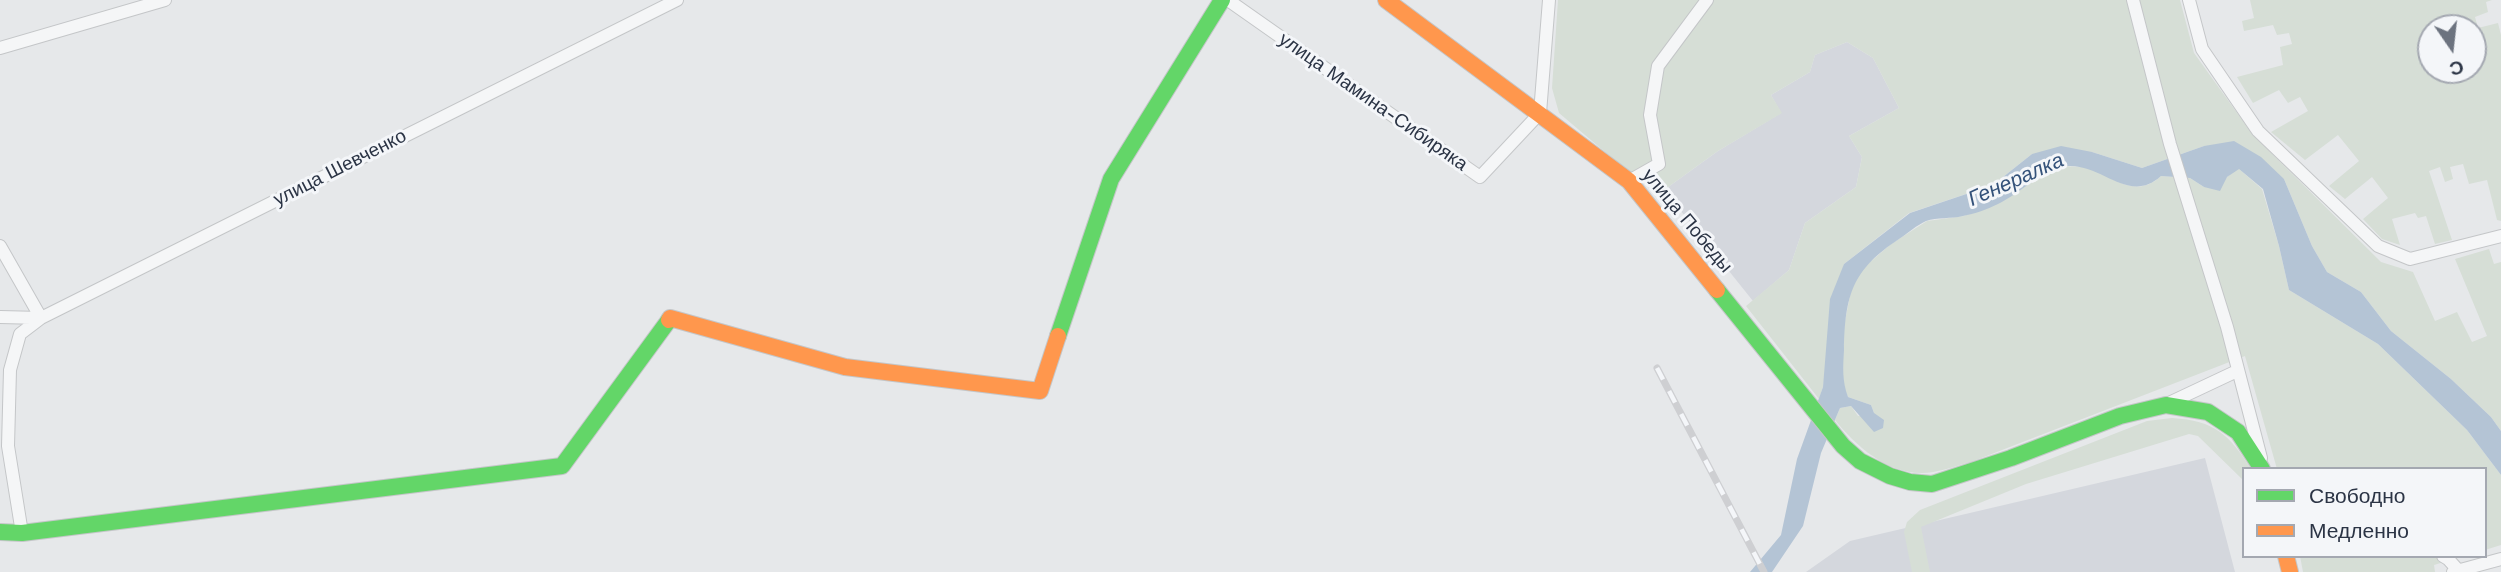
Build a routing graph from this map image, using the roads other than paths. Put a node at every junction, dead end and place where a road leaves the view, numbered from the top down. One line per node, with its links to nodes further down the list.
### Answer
1 (165, 0): 10 (street)
2 (677, 0): 16 (street, улица Шевченко)
3 (1222, 0): 22 (street)
4 (1228, 0): 11 (street, улица Мамина-Сибиряка)
5 (1386, 0): 11 (street, улица Победы)
6 (1549, 0): 11 (street)
7 (1707, 0): 12 (street)
8 (2133, 0): 17 (street)
9 (2189, 0): 13 (street)
10 (0, 48)
11 (1540, 113): 12 (street, улица Победы)
12 (1629, 181): 18 (street, улица Победы)
13 (2501, 236)
14 (0, 246): 16 (street)
15 (0, 317): 16 (street, улица Шевченко)
16 (41, 318): 22 (street)
17 (2238, 371): 18 (street); 19 (street)
18 (2166, 405): 20 (street)
19 (2262, 467)
20 (2262, 467)
21 (0, 532): 22 (street)
22 (22, 533)
23 (2501, 559): 24 (street)
24 (2455, 571)

